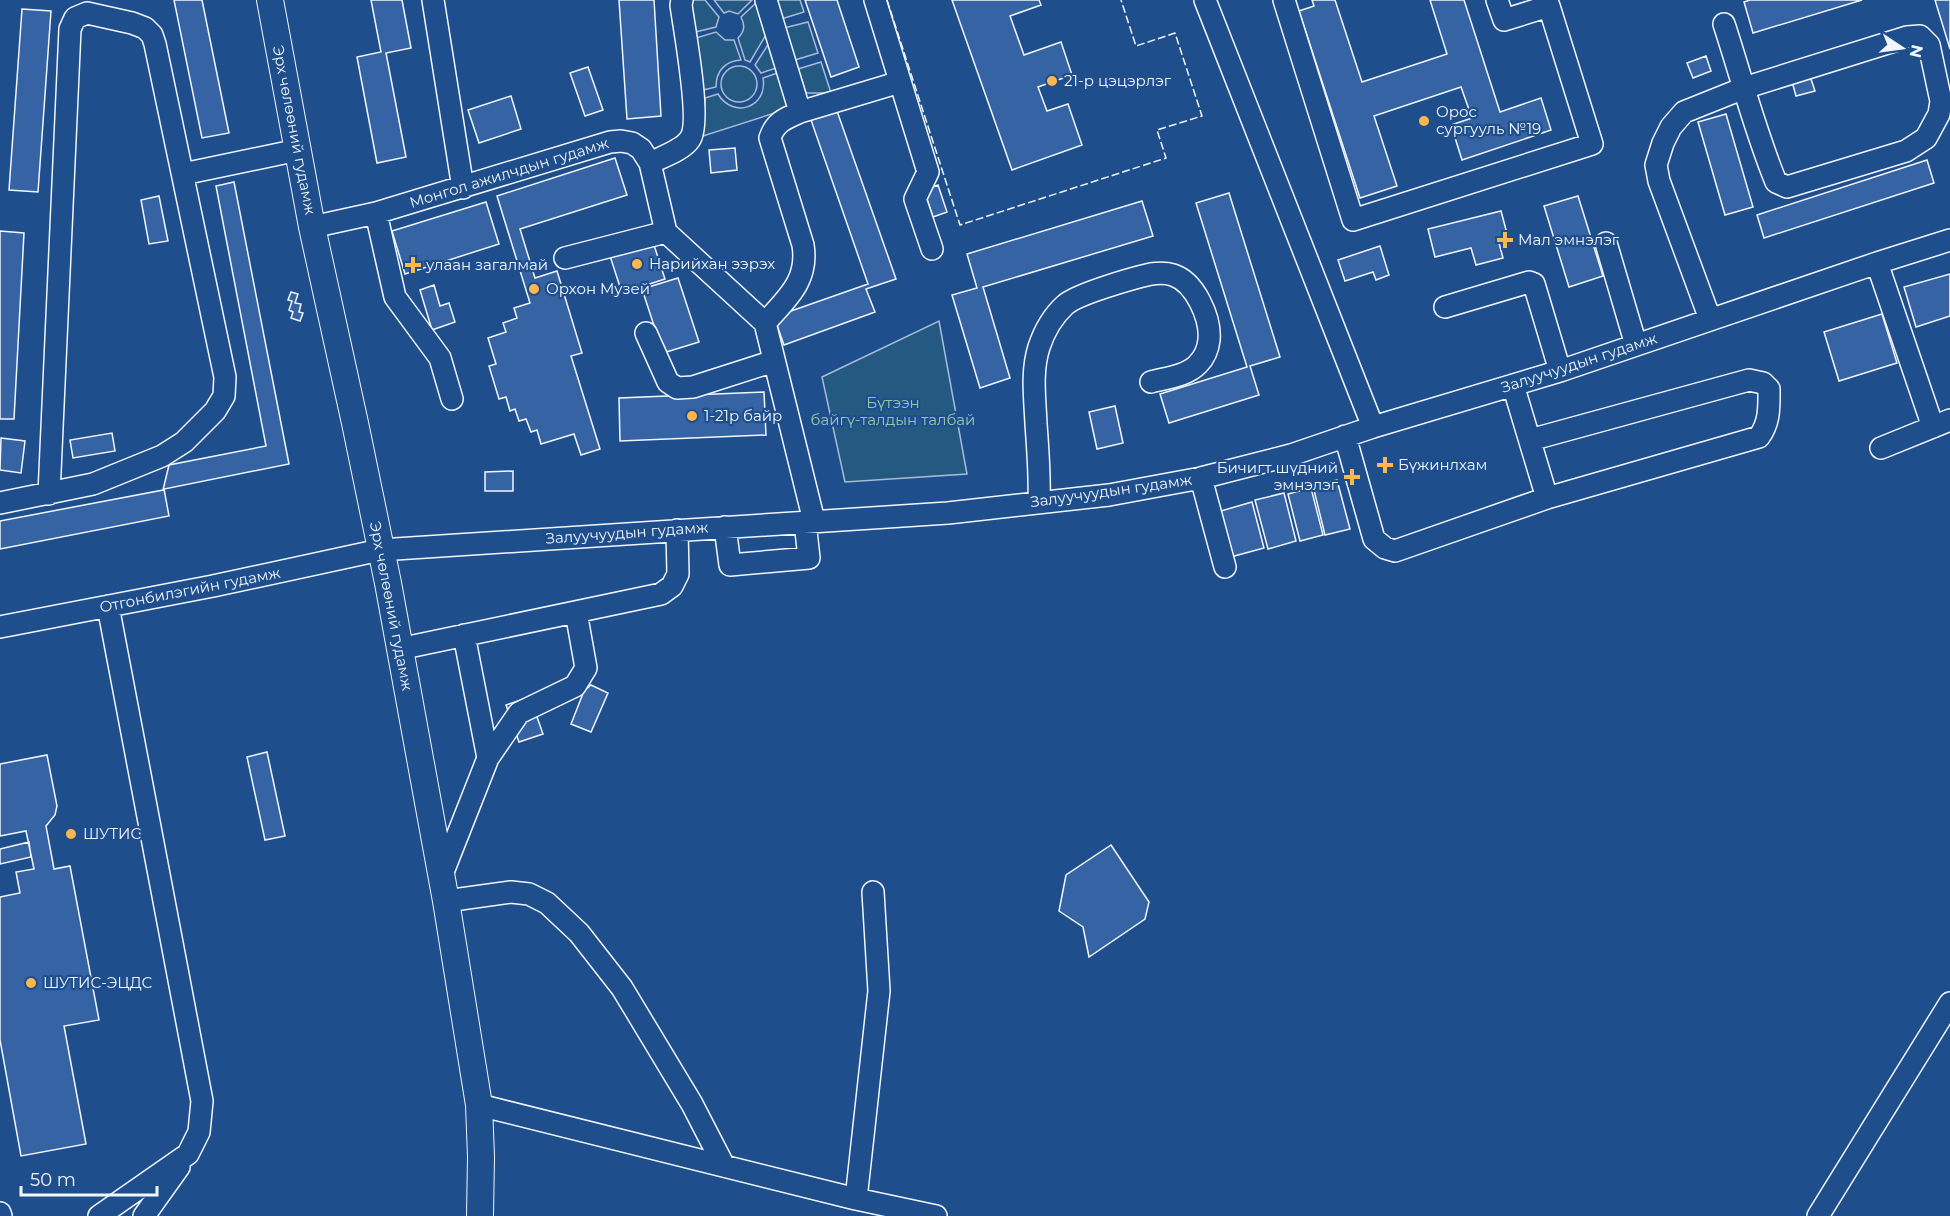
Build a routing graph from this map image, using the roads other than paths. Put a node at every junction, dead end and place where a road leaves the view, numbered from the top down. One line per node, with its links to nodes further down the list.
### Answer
1 (270, 0): 14 (main road, Эрх чөлөөний гудамж)
2 (433, 0): 17 (street)
3 (682, 0): 15 (street)
4 (766, 0): 12 (street)
5 (875, 0): 10 (street)
6 (1205, 0): 37 (street)
7 (1284, 0): 8 (street)
8 (1497, 0)
9 (1724, 24): 11 (street)
10 (900, 82): 12 (street); 23 (street)
11 (1744, 88): 13 (street); 13 (street); 27 (street)
12 (801, 111): 28 (street)
13 (1945, 113)
14 (298, 150): 16 (street); 19 (main road, Эрх чөлөөний гудамж)
15 (650, 163): 17 (street, Монгол ажилчдын гудамж); 20 (street)
16 (183, 174): 42 (street); 42 (street)
17 (463, 188): 18 (street, Монгол ажилчдын гудамж)
18 (376, 213): 19 (street, Монгол ажилчдын гудамж); 35 (street)
19 (312, 227): 49 (main road, Эрх чөлөөний гудамж)
20 (666, 232): 24 (street); 28 (street)
21 (1950, 240): 25 (street, Залуучуудын гудамж)
22 (1606, 243): 30 (street)
23 (932, 249)
24 (565, 258)
25 (1877, 263): 27 (street, Залуучуудын гудамж); 36 (street)
26 (1445, 308): 32 (street)
27 (1710, 319): 30 (street, Залуучуудын гудамж)
28 (765, 323): 31 (street)
29 (646, 333): 31 (street)
30 (1636, 345): 32 (street, Залуучуудын гудамж)
31 (774, 361): 46 (street)
32 (1560, 371): 34 (street, Залуучуудын гудамж)
33 (1151, 382): 44 (street)
34 (1513, 385): 37 (street, Залуучуудын гудамж); 39 (street)
35 (452, 399)
36 (1942, 423): 40 (street)
37 (1373, 427): 38 (street, Залуучуудын гудамж)
38 (1345, 436): 41 (street, Залуучуудын гудамж); 43 (street)
39 (1530, 440): 43 (street); 43 (street)
40 (1881, 448)
41 (1201, 478): 44 (street, Залуучуудын гудамж); 50 (street)
42 (49, 494): 45 (street)
43 (1548, 498)
44 (1039, 502): 46 (street, Залуучуудын гудамж)
45 (0, 503)
46 (809, 521): 47 (street, Залуучуудын гудамж); 47 (street)
47 (725, 527): 48 (street, Залуучуудын гудамж)
48 (677, 530): 49 (street, Залуучуудын гудамж); 52 (street)
49 (380, 550): 51 (street, Отгонбилэгийн гудамж); 55 (main road, Эрх чөлөөний гудамж)
50 (1225, 567)
51 (108, 606): 53 (street, Отгонбилэгийн гудамж); 61 (street)
52 (576, 612): 54 (street); 56 (street)
53 (0, 627)
54 (464, 635): 55 (street); 56 (street)
55 (399, 649): 57 (main road, Эрх чөлөөний гудамж)
56 (488, 758): 57 (street)
57 (444, 889): 60 (main road, Эрх чөлөөний гудамж); 62 (street)
58 (873, 892): 63 (street)
59 (1950, 1003): 68 (street)
60 (479, 1105): 62 (street); 66 (main road, Эрх чөлөөний гудамж)
61 (188, 1154): 64 (street); 65 (street)
62 (724, 1166): 63 (street)
63 (856, 1199): 67 (street)
64 (99, 1216)
65 (144, 1216)
66 (480, 1216)
67 (936, 1216)
68 (1818, 1216)

